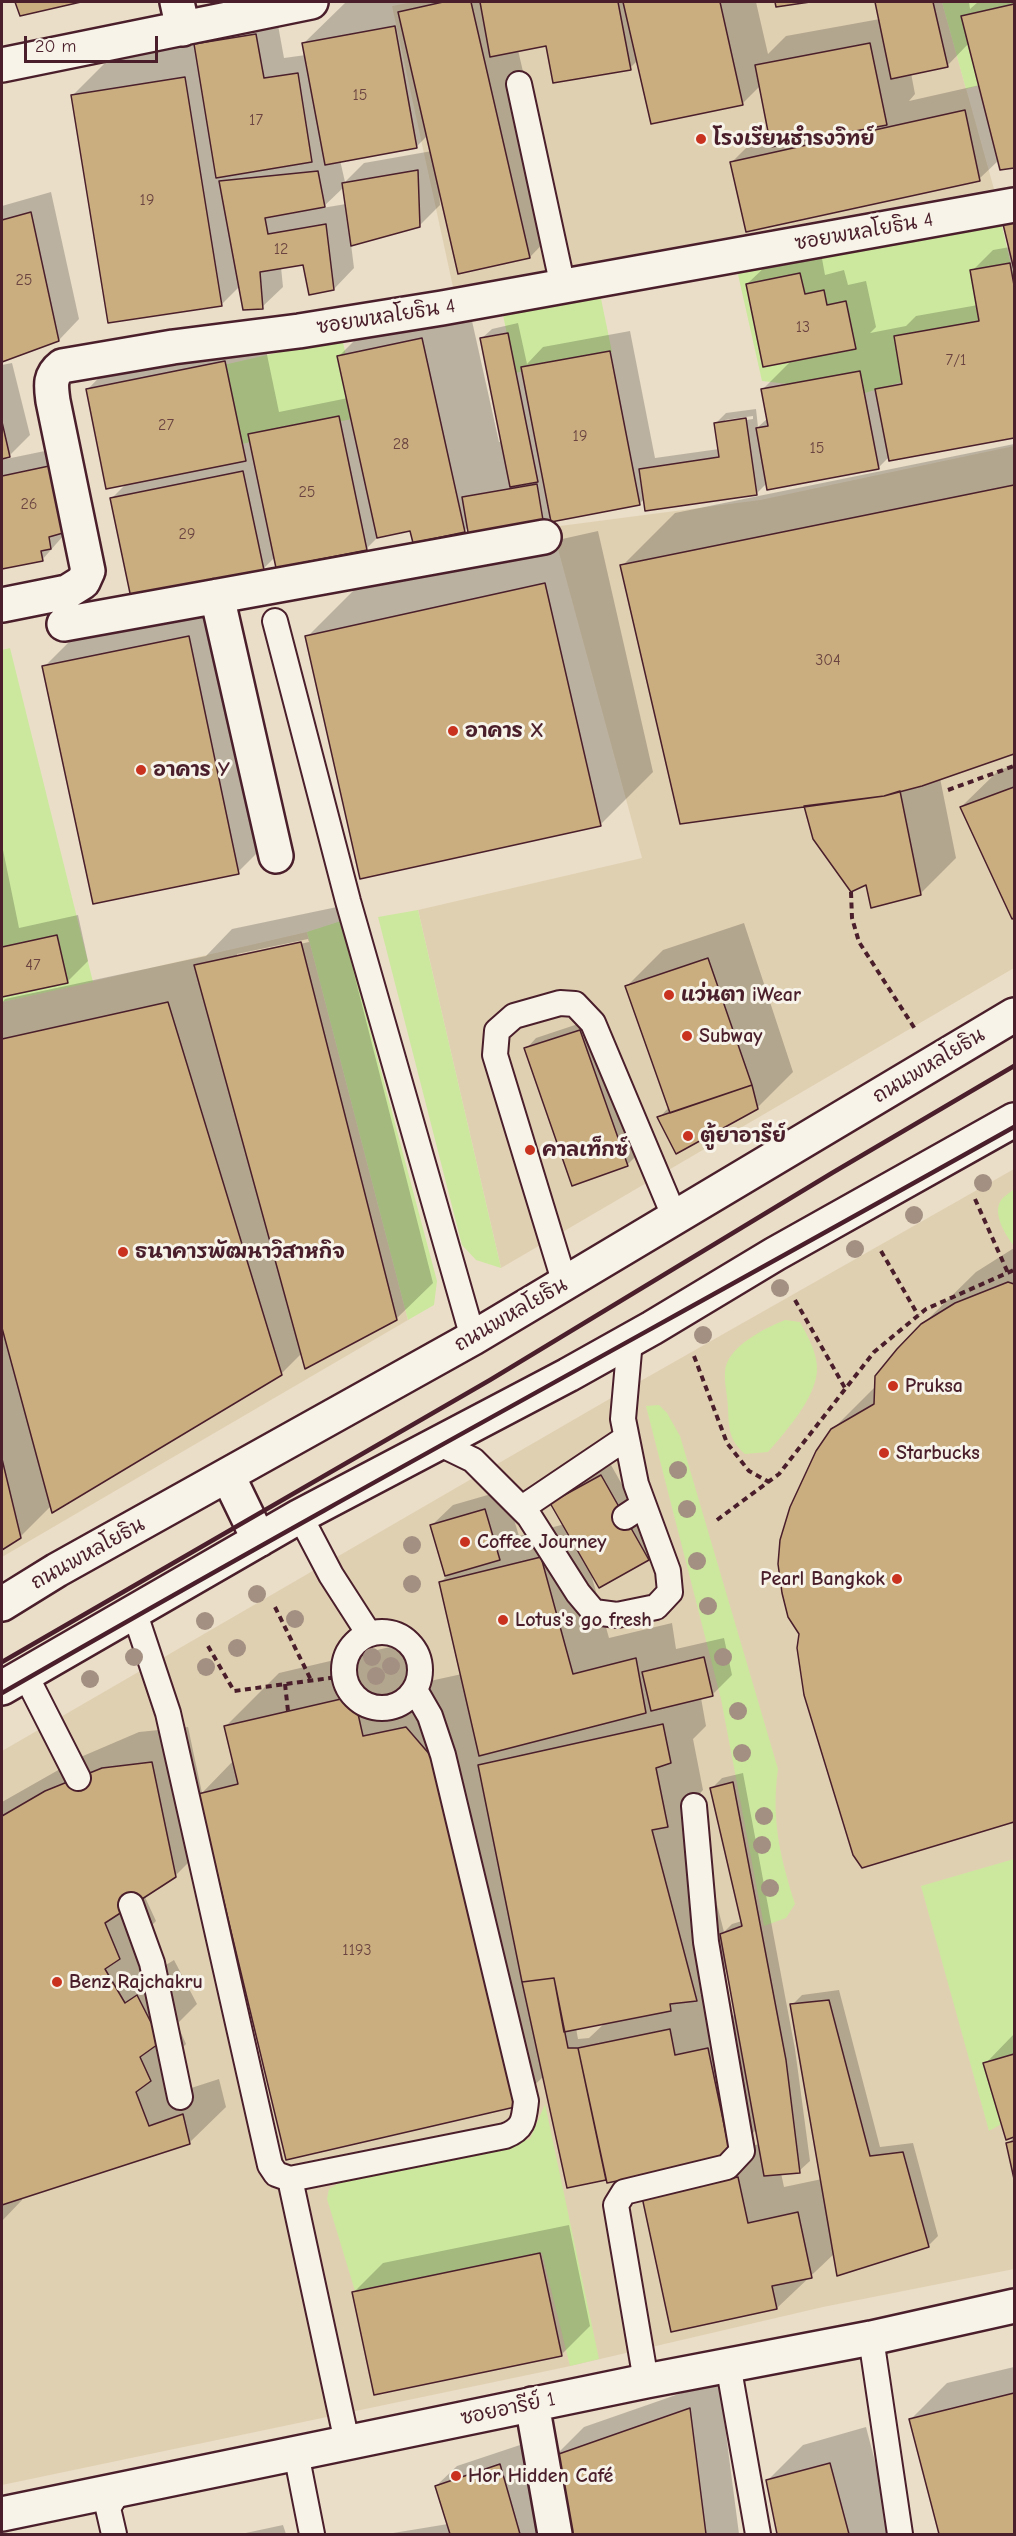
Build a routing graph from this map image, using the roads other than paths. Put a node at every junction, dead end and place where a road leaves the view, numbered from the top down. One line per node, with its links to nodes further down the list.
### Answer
1 (311, 2): 2 (street)
2 (180, 15): 3 (street)
3 (2, 65)
4 (519, 84): 6 (lane)
5 (1014, 205): 6 (street, ซอยพหลโยธิน 4)
6 (563, 287): 8 (street, ซอยพหลโยธิน 4)
7 (544, 537): 9 (street)
8 (83, 582): 10 (street); 11 (street)
9 (217, 596): 11 (street); 14 (street)
10 (2, 605)
11 (97, 618): 13 (street)
12 (275, 621): 19 (lane)
13 (64, 624)
14 (276, 856)
15 (1014, 1015): 17 (street, ถนนพหลโยธิน)
16 (1014, 1120): 20 (street)
17 (675, 1218): 18 (street, ถนนพหลโยธิน); 18 (lane)
18 (565, 1284): 19 (street, ถนนพหลโยธิน)
19 (473, 1338): 23 (street, ถนนพหลโยธิน)
20 (630, 1340): 21 (lane); 22 (street)
21 (626, 1438): 24 (lane); 24 (lane)
22 (438, 1443): 24 (lane); 25 (street)
23 (228, 1476): 26 (street); 27 (street, ถนนพหลโยธิน)
24 (522, 1508)
25 (300, 1516): 26 (street); 29 (lane)
26 (259, 1540): 28 (street)
27 (2, 1604)
28 (134, 1611): 30 (street); 36 (lane)
29 (369, 1634): 31 (lane); 31 (lane)
30 (13, 1681): 32 (lane)
31 (415, 1690): 36 (lane)
32 (78, 1778)
33 (694, 1806): 40 (lane)
34 (131, 1905): 35 (lane)
35 (180, 2097)
36 (290, 2179): 42 (lane)
37 (1014, 2306): 38 (street, ซอยอารีย์ 1)
38 (871, 2338): 39 (street, ซอยอารีย์ 1); 50 (lane)
39 (728, 2364): 40 (street, ซอยอารีย์ 1); 49 (lane)
40 (646, 2380): 41 (street, ซอยอารีย์ 1)
41 (532, 2404): 42 (street, ซอยอารีย์ 1); 48 (street)
42 (347, 2442): 43 (street, ซอยอารีย์ 1)
43 (296, 2453): 44 (street, ซอยอารีย์ 1); 47 (lane)
44 (119, 2490): 45 (street, ซอยอารีย์ 1); 46 (lane)
45 (2, 2514)
46 (114, 2535)
47 (312, 2535)
48 (555, 2535)
49 (758, 2535)
50 (900, 2535)

